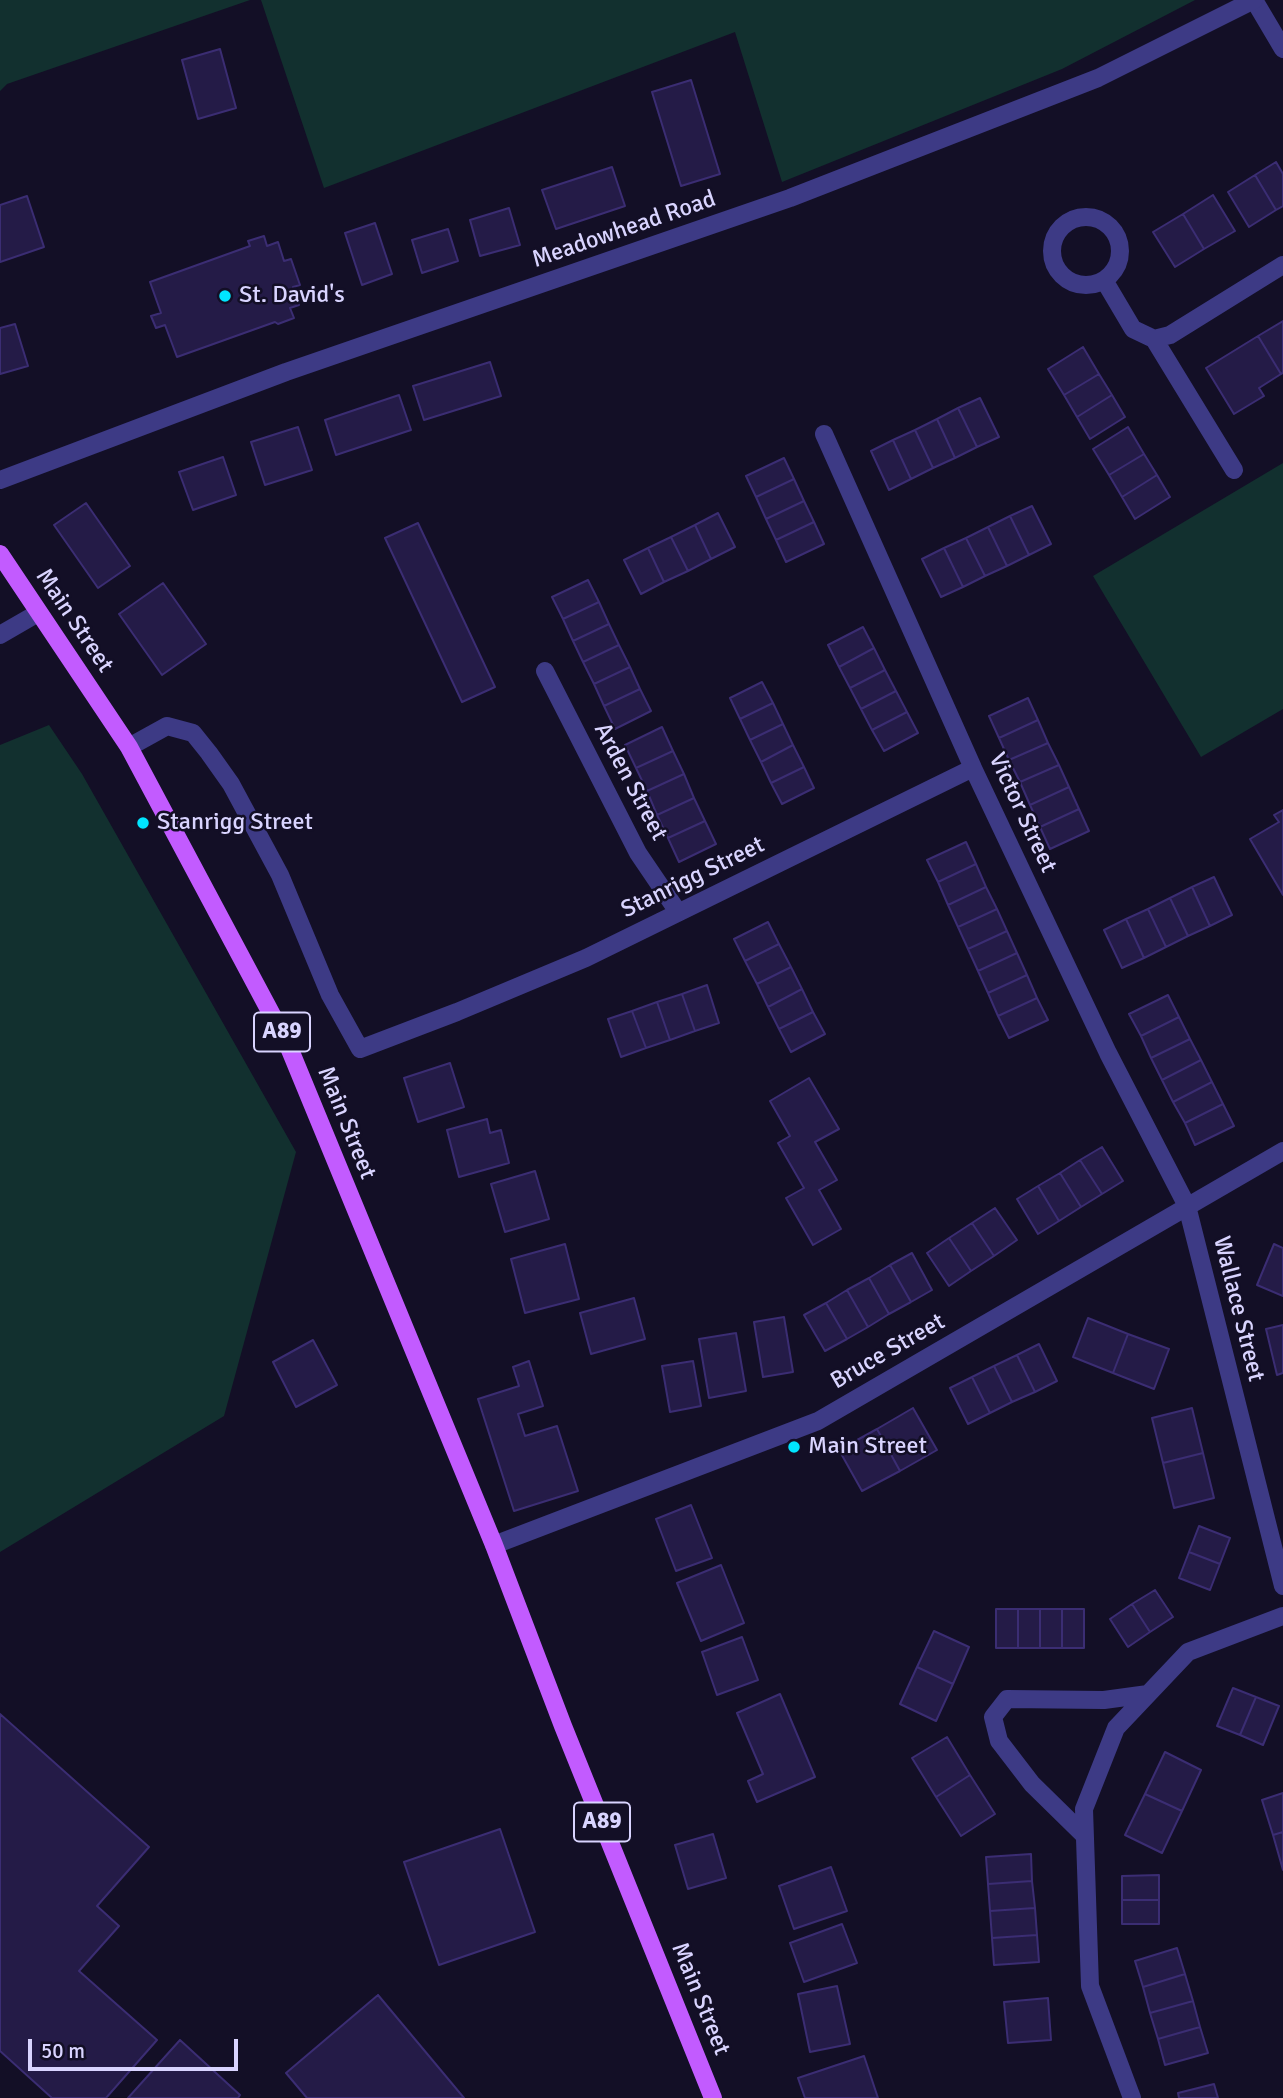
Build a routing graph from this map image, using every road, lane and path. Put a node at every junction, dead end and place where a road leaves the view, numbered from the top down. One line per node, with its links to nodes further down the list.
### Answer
1 (1254, 0): 2 (street); 8 (street, Meadowhead Road)
2 (1283, 49)
3 (1283, 265): 5 (street)
4 (1104, 280): 5 (street)
5 (1154, 339): 7 (street)
6 (824, 434): 14 (street, Victor Street)
7 (1234, 470)
8 (0, 480)
9 (0, 554): 10 (main road, Main Street / A89)
10 (38, 612): 11 (street); 13 (main road, Main Street / A89)
11 (0, 635)
12 (545, 671): 15 (street, Arden Street)
13 (129, 747): 15 (street, Stanrigg Street); 18 (main road, Main Street / A89)
14 (973, 768): 15 (street, Stanrigg Street); 17 (street, Victor Street)
15 (678, 912)
16 (1283, 1151): 17 (street, Bruce Street)
17 (1187, 1206): 18 (street, Bruce Street); 19 (street, Wallace Street)
18 (494, 1545): 23 (main road, Main Street / A89)
19 (1283, 1586)
20 (1283, 1616): 21 (street)
21 (1148, 1694): 22 (street); 22 (street)
22 (1084, 1835): 24 (street)
23 (713, 2098)
24 (1132, 2098)

